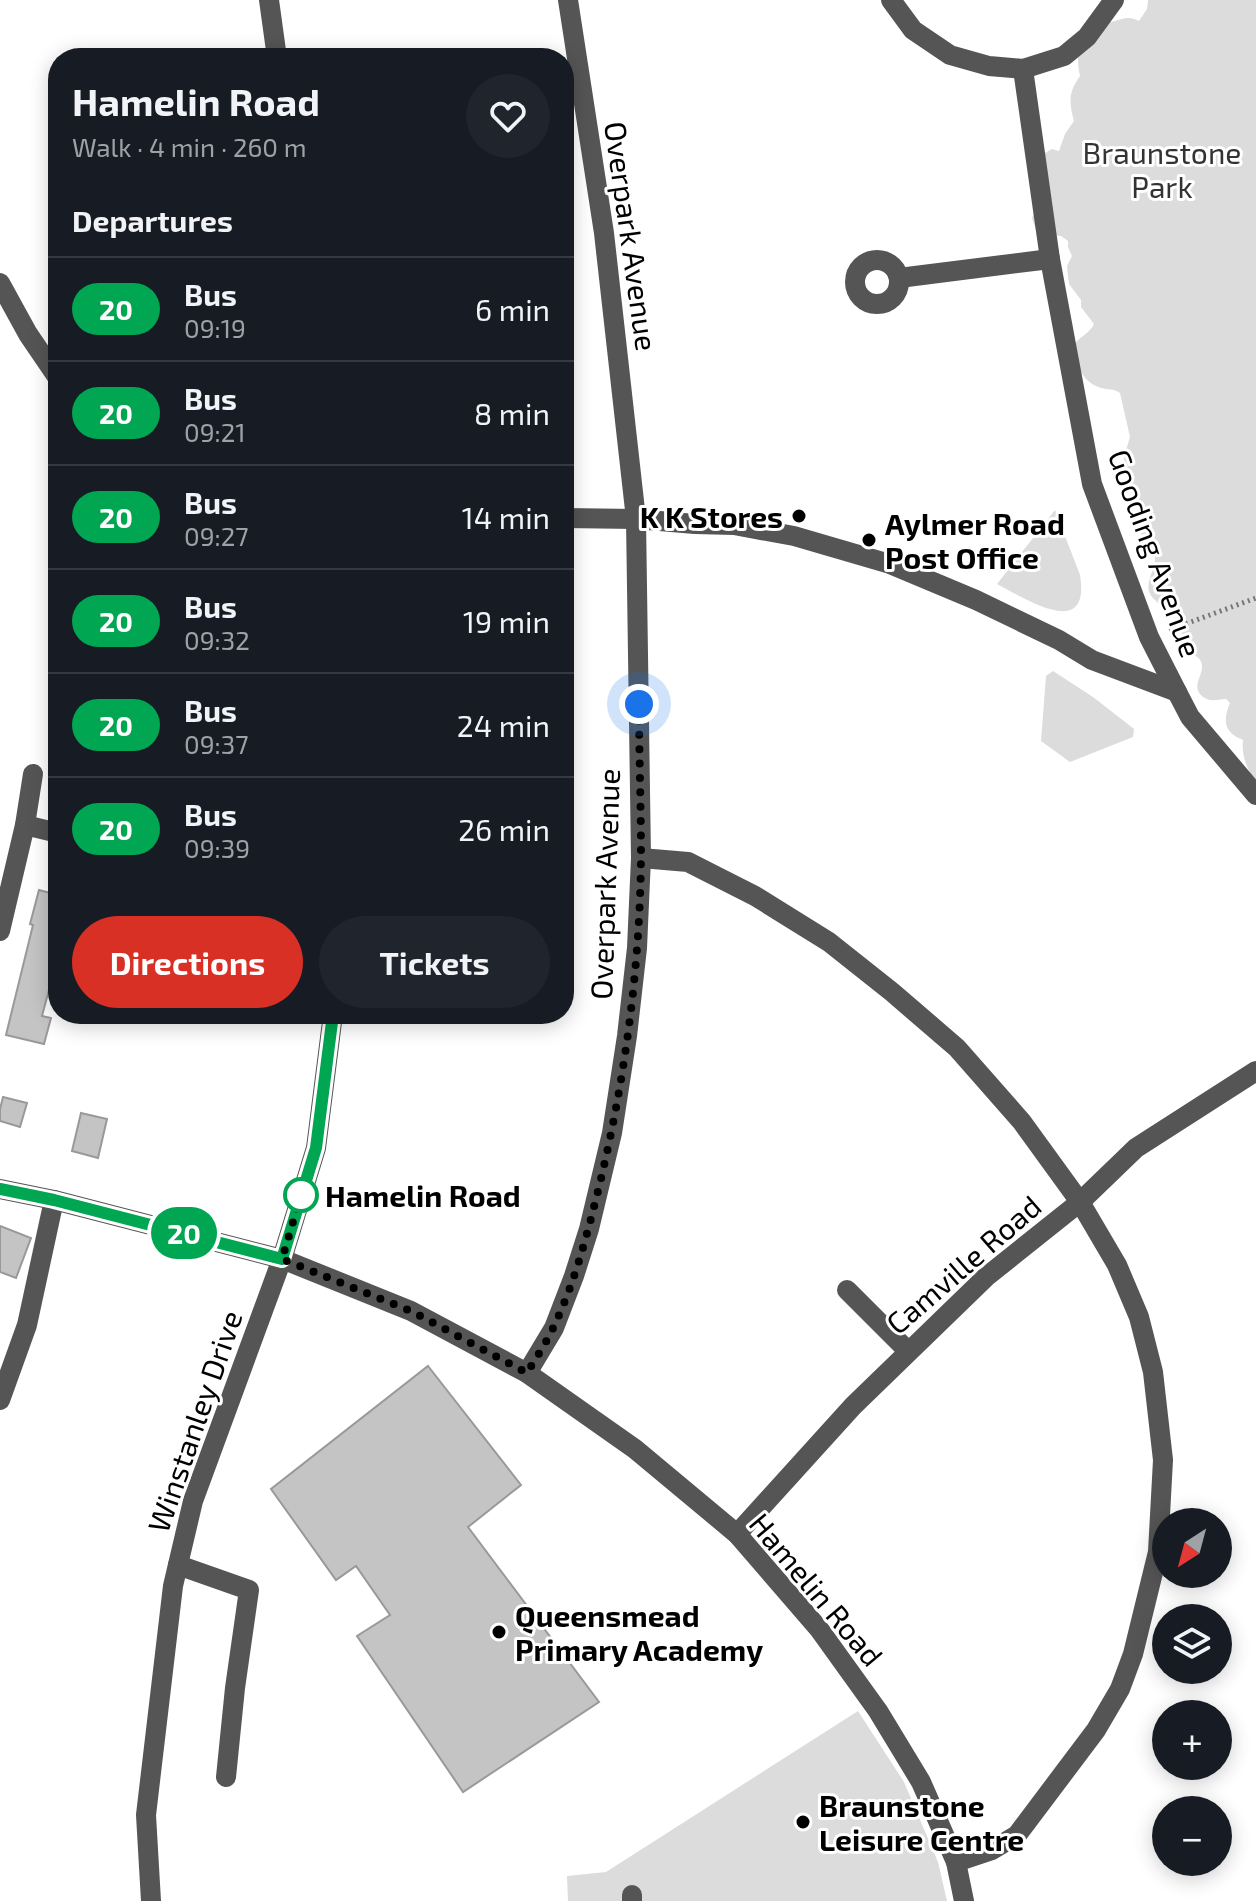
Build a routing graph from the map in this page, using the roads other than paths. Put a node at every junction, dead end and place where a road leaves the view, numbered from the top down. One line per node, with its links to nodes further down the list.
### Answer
1 (269, 0): 5 (street)
2 (568, 0): 12 (street, Overpark Avenue)
3 (891, 0): 6 (street)
4 (1114, 0): 6 (street)
5 (276, 48)
6 (1023, 69): 7 (street, Gooding Avenue)
7 (1050, 259): 8 (street); 13 (street, Gooding Avenue)
8 (899, 278)
9 (0, 283): 10 (street)
10 (48, 363)
11 (574, 518): 12 (street)
12 (636, 519): 13 (street); 18 (street, Overpark Avenue)
13 (1177, 692): 15 (street, Gooding Avenue)
14 (33, 774): 16 (street)
15 (1256, 795)
16 (25, 825): 17 (street); 19 (street)
17 (48, 831)
18 (641, 858): 24 (street); 28 (street, Overpark Avenue)
19 (0, 931)
20 (332, 1024): 25 (street, Winstanley Drive)
21 (1256, 1071): 24 (street, Camville Road)
22 (0, 1189): 23 (street, Hamelin Road)
23 (54, 1200): 25 (street, Hamelin Road); 29 (street)
24 (1080, 1202): 27 (street, Camville Road); 33 (street)
25 (282, 1259): 28 (street, Hamelin Road); 31 (street, Winstanley Drive)
26 (847, 1290): 27 (street)
27 (908, 1351): 30 (street, Camville Road)
28 (527, 1373): 30 (street, Hamelin Road)
29 (0, 1400)
30 (737, 1534): 33 (street, Hamelin Road)
31 (178, 1565): 32 (street); 34 (street, Winstanley Drive)
32 (226, 1777)
33 (956, 1862): 35 (street, Hamelin Road)
34 (151, 1901)
35 (964, 1901)

